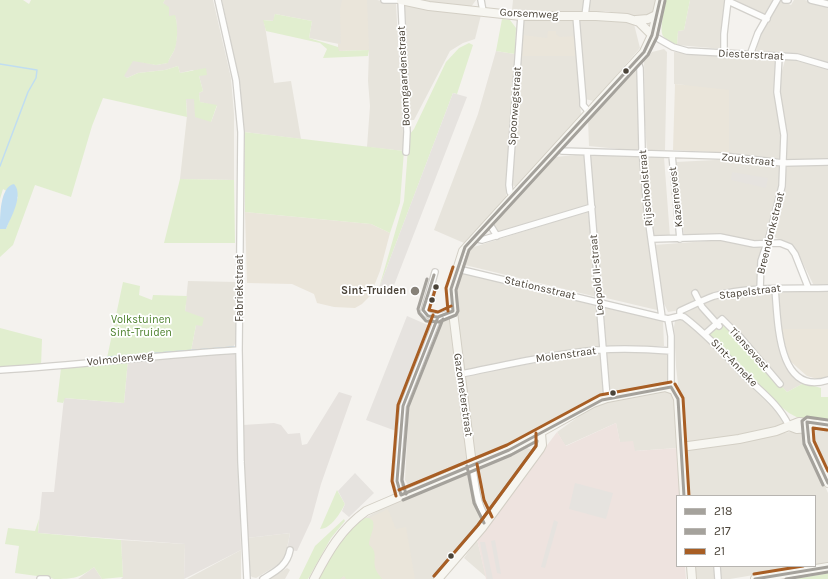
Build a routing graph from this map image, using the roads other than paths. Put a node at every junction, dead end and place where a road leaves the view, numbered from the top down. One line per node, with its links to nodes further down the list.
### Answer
1 (218, 0): 56 (street, Fabriekstraat)
2 (384, 0): 3 (street)
3 (401, 0): 11 (street, Gorsemweg); 26 (street, Boomgaardenstraat)
4 (481, 0): 11 (street)
5 (587, 0): 15 (street)
6 (660, 0): 12 (street, Gazometerstraat)
7 (728, 0): 16 (street); 19 (street)
8 (777, 0): 16 (street)
9 (811, 0): 10 (street)
10 (828, 4)
11 (480, 11): 13 (street, Gorsemweg)
12 (658, 14): 17 (street); 18 (street, Gazometerstraat)
13 (521, 16): 14 (street, Gorsemweg); 32 (street, Spoorwegstraat)
14 (576, 16): 15 (street, Gorsemweg); 24 (street)
15 (585, 16): 17 (street, Gorsemweg)
16 (767, 19): 20 (street)
17 (636, 20): 18 (street)
18 (652, 35): 19 (street, Diesterstraat); 22 (street, Gazometerstraat)
19 (724, 53): 20 (street, Diesterstraat)
20 (750, 55): 21 (street, Diesterstraat)
21 (779, 56): 23 (street, Diesterstraat); 31 (street, Breendonkstraat)
22 (637, 59): 24 (street, Gazometerstraat); 28 (street, Rijschoolstraat)
23 (828, 66)
24 (589, 112): 25 (street, Gazometerstraat)
25 (556, 148): 27 (street, Zoutstraat); 32 (street, Gazometerstraat)
26 (406, 152)
27 (587, 152): 28 (street, Zoutstraat); 33 (street, Leopold II-straat)
28 (643, 154): 29 (street, Zoutstraat); 38 (street, Rijschoolstraat)
29 (670, 155): 31 (street, Zoutstraat); 37 (street, Kazernevest)
30 (828, 162): 31 (street, Zoutstraat)
31 (783, 163): 39 (street, Breendonkstraat)
32 (513, 196): 34 (street, Gazometerstraat)
33 (592, 208): 35 (street); 47 (street, Leopold II-straat)
34 (489, 223): 35 (street); 36 (street, Gazometerstraat)
35 (497, 236): 36 (street)
36 (474, 238): 40 (street, Gazometerstraat)
37 (680, 239): 38 (street); 39 (street)
38 (652, 240): 52 (street, Rijschoolstraat)
39 (767, 245): 42 (street); 45 (street, Breendonkstraat)
40 (458, 269): 47 (street, Stationsstraat); 49 (street, Gazometerstraat)
41 (435, 272): 51 (street)
42 (808, 287): 43 (street, Stapelstraat); 44 (street, Stapelstraat)
43 (828, 288)
44 (775, 289): 45 (street, Stapelstraat); 61 (street)
45 (760, 290): 48 (street, Stapelstraat)
46 (695, 293): 48 (street)
47 (600, 302): 52 (street, Stationsstraat); 57 (street, Leopold II-straat)
48 (699, 303): 50 (street, Stapelstraat); 54 (street, Tiensevest)
49 (452, 311): 51 (street); 60 (street, Gazometerstraat)
50 (680, 316): 53 (street); 55 (street, Sint-Anneke)
51 (438, 317): 74 (street)
52 (662, 317): 53 (street, Stationsstraat)
53 (668, 319): 58 (street)
54 (717, 325): 55 (street, Tiensevest); 62 (street, Tiensevest)
55 (705, 334): 67 (street, Sint-Anneke)
56 (239, 350): 59 (street, Volmolenweg); 83 (street, Fabriekstraat)
57 (604, 350): 58 (street, Molenstraat); 60 (street, Molenstraat); 64 (street, Leopold II-straat)
58 (671, 351): 63 (street)
59 (0, 370)
60 (461, 374): 72 (street, Gazometerstraat)
61 (828, 380)
62 (780, 384)
63 (671, 387): 64 (street); 70 (street)
64 (607, 398): 68 (street)
65 (807, 425): 66 (street); 67 (street); 73 (street)
66 (827, 425)
67 (789, 426): 70 (street)
68 (541, 433): 69 (street); 71 (street)
69 (533, 437): 71 (street); 72 (street)
70 (681, 447): 75 (street)
71 (537, 453): 76 (street)
72 (472, 465): 74 (street); 76 (street, Gazometerstraat)
73 (828, 482)
74 (401, 495): 85 (street)
75 (684, 495)
76 (488, 520): 86 (street)
77 (290, 550): 84 (street)
78 (691, 567): 87 (street)
79 (717, 567): 88 (street)
80 (828, 567): 89 (street)
81 (40, 579): 82 (street)
82 (47, 579)
83 (247, 579)
84 (263, 579)
85 (314, 579)
86 (438, 579)
87 (692, 579)
88 (718, 579)
89 (755, 579)

